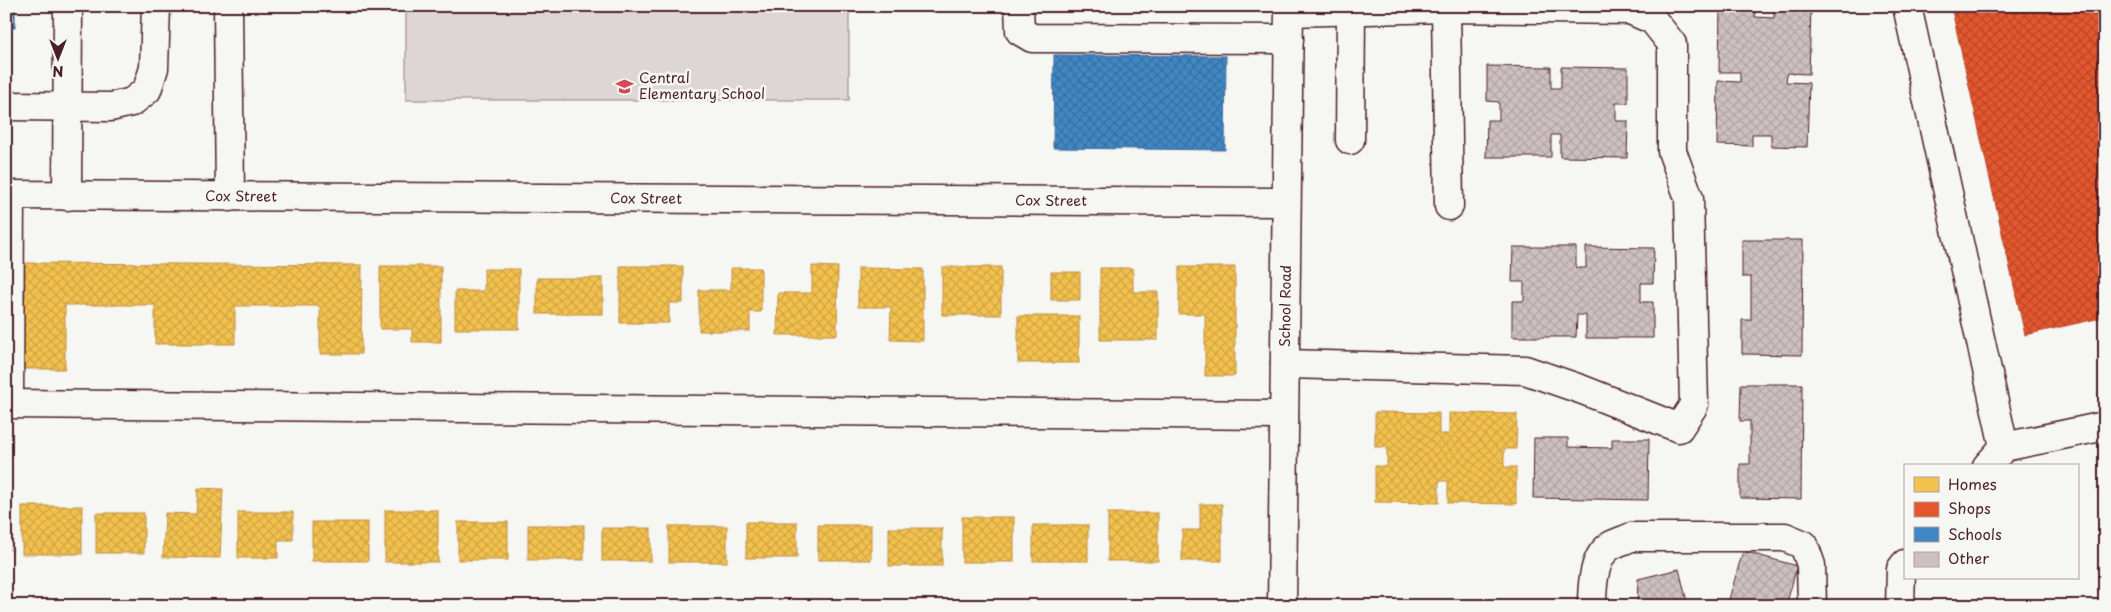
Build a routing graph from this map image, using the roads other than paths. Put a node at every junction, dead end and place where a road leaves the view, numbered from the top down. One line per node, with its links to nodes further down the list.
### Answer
1 (68, 6): 11 (street)
2 (156, 6): 11 (street)
3 (228, 6): 15 (street)
4 (1019, 6): 9 (street)
5 (1907, 6): 22 (street)
6 (1446, 8): 8 (street); 17 (street); 18 (street)
7 (1289, 9): 8 (street); 9 (street, School Road)
8 (1351, 11): 12 (street)
9 (1289, 39): 16 (street, School Road)
10 (6, 106): 11 (street)
11 (67, 107): 14 (street)
12 (1350, 140)
13 (8, 195): 14 (street, Cox Street); 19 (street)
14 (67, 196): 15 (street, Cox Street)
15 (230, 197): 16 (street, Cox Street)
16 (1286, 202): 18 (street, School Road)
17 (1449, 206)
18 (1284, 364): 20 (street, School Road)
19 (7, 404): 20 (street)
20 (1284, 415): 24 (street, School Road)
21 (2105, 426): 22 (street)
22 (1996, 456)
23 (1904, 565): 27 (street)
24 (1282, 606)
25 (1592, 606): 26 (street)
26 (1812, 606)
27 (1900, 606)

